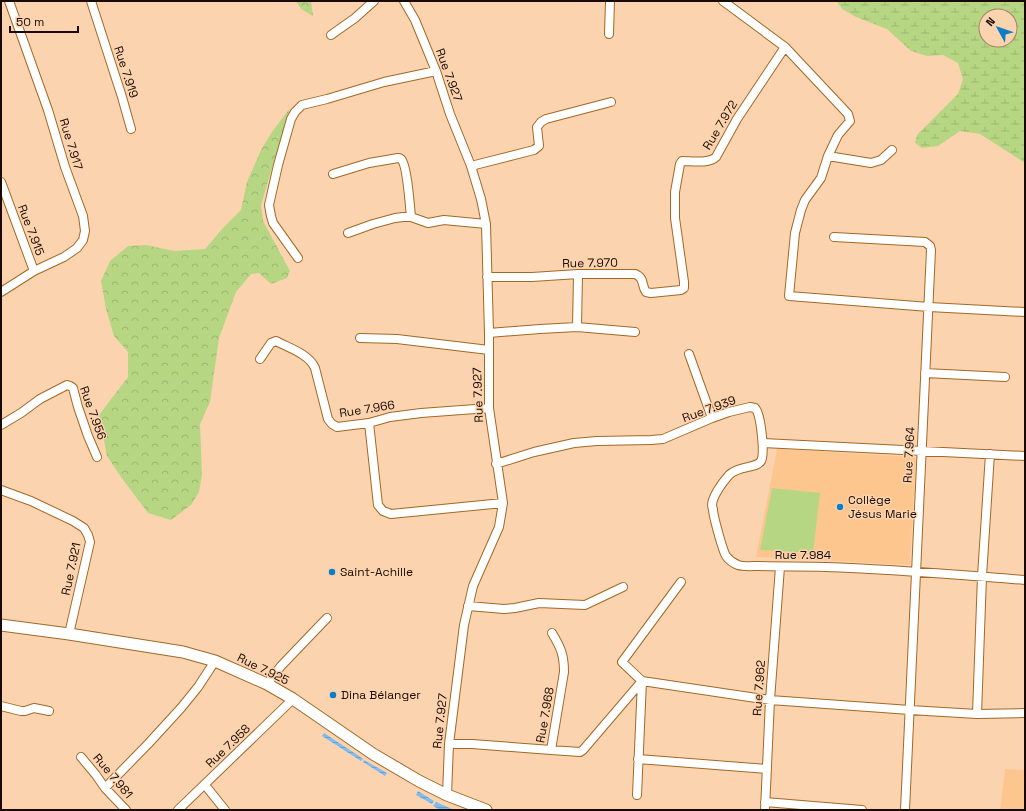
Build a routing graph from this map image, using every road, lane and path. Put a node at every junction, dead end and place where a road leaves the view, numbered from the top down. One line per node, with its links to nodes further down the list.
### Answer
1 (9, 1): 23 (street, Rue 7.917)
2 (91, 1): 12 (street, Rue 7.919)
3 (374, 1): 8 (street)
4 (404, 1): 10 (street, Rue 7.927)
5 (610, 1): 7 (street)
6 (723, 1): 9 (street)
7 (609, 34)
8 (331, 35)
9 (785, 47): 14 (street); 26 (street, Rue 7.972)
10 (436, 70): 15 (street, Rue 7.927); 22 (street)
11 (611, 102): 15 (street)
12 (131, 128)
13 (892, 150): 14 (street)
14 (828, 156): 28 (street)
15 (471, 166): 19 (street, Rue 7.927)
16 (333, 174): 18 (street)
17 (1, 182): 23 (street, Rue 7.915)
18 (411, 217): 19 (street); 20 (street)
19 (486, 224): 25 (street, Rue 7.927)
20 (348, 232)
21 (834, 237): 28 (street, Rue 7.964)
22 (298, 258)
23 (34, 271): 27 (street, Rue 7.915)
24 (578, 274): 25 (street, Rue 7.970); 26 (street, Rue 7.970); 30 (street)
25 (487, 278): 32 (street, Rue 7.927)
26 (681, 290)
27 (1, 292)
28 (929, 307): 29 (street); 37 (street, Rue 7.964)
29 (1025, 312)
30 (577, 327): 31 (street); 32 (street)
31 (635, 332)
32 (490, 333): 34 (street, Rue 7.927)
33 (360, 338): 34 (street)
34 (489, 350): 39 (street, Rue 7.927)
35 (689, 354): 40 (street)
36 (260, 359): 41 (street, Rue 7.966)
37 (925, 373): 38 (street); 44 (street, Rue 7.964)
38 (1005, 377)
39 (489, 408): 41 (street, Rue 7.966); 48 (street, Rue 7.927)
40 (712, 418): 43 (street, Rue 7.939); 48 (street, Rue 7.939)
41 (369, 423): 50 (street)
42 (1, 425): 47 (street, Rue 7.956)
43 (763, 443): 44 (street); 51 (street, Rue 7.984)
44 (921, 451): 45 (street); 52 (street, Rue 7.964)
45 (990, 454): 46 (street); 53 (street)
46 (1025, 456)
47 (97, 457)
48 (496, 464): 50 (street, Rue 7.927)
49 (1, 490): 61 (street, Rue 7.921)
50 (503, 503): 57 (street, Rue 7.927)
51 (780, 567): 52 (street, Rue 7.984); 66 (street, Rue 7.962)
52 (916, 571): 53 (street, Rue 7.984); 68 (street, Rue 7.964)
53 (982, 576): 54 (street, Rue 7.984); 71 (street)
54 (1025, 580)
55 (681, 582): 63 (street)
56 (623, 587): 57 (street)
57 (468, 606): 72 (street, Rue 7.927)
58 (327, 618): 64 (street)
59 (1, 625): 61 (street, Rue 7.925)
60 (552, 633): 73 (street, Rue 7.968)
61 (69, 634): 62 (street, Rue 7.925)
62 (215, 661): 64 (street, Rue 7.925); 78 (street)
63 (642, 681): 66 (street); 73 (street); 75 (street)
64 (267, 684): 65 (street, Rue 7.925)
65 (293, 699): 77 (street, Rue 7.958); 79 (street, Rue 7.925)
66 (770, 700): 68 (street); 76 (street, Rue 7.962)
67 (1, 706): 69 (street)
68 (910, 710): 71 (street); 87 (street, Rue 7.964)
69 (49, 711)
70 (1025, 713): 71 (street)
71 (977, 714)
72 (449, 744): 73 (street, Rue 7.968); 79 (street, Rue 7.927)
73 (552, 750)
74 (81, 756): 78 (street, Rue 7.981)
75 (638, 759): 76 (street); 80 (street)
76 (767, 769): 81 (street, Rue 7.962)
77 (205, 785): 83 (street, Rue 7.958); 84 (street)
78 (104, 788): 82 (street, Rue 7.981)
79 (447, 795): 85 (street, Rue 7.925)
80 (637, 795)
81 (765, 806): 86 (street)
82 (126, 810)
83 (178, 810)
84 (225, 810)
85 (486, 810)
86 (862, 810)
87 (906, 810)

